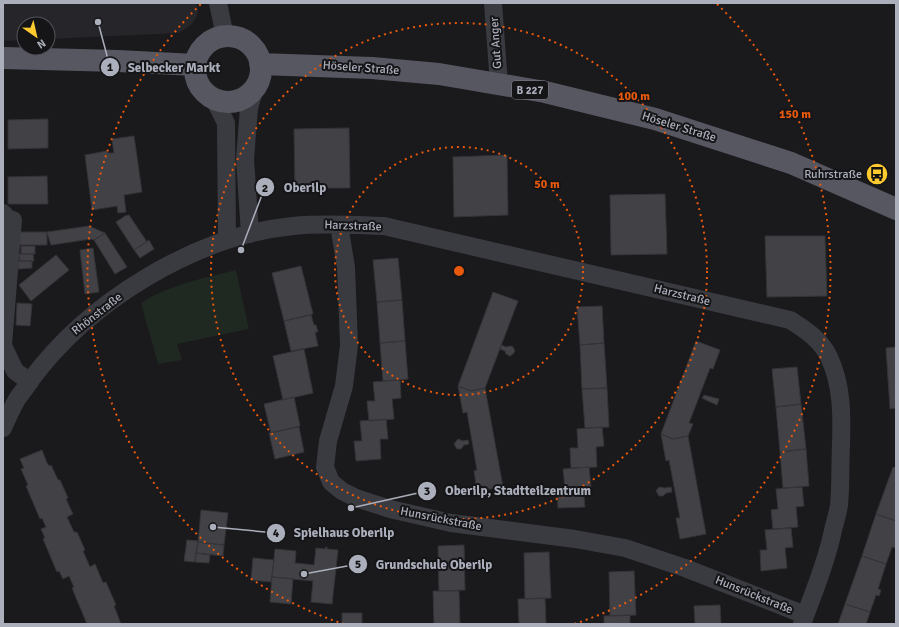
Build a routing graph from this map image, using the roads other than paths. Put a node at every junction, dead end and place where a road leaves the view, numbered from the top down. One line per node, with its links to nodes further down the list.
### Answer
1 (218, 3): 3 (street)
2 (493, 3): 7 (street, Gut Anger)
3 (224, 36): 5 (main road); 6 (main road)
4 (3, 58): 6 (main road)
5 (260, 64): 7 (main road, Höseler Straße / B 227); 8 (main road)
6 (195, 65): 9 (main road)
7 (499, 84): 10 (main road, Höseler Straße / B 227)
8 (255, 87): 9 (main road); 13 (street)
9 (214, 99): 13 (street)
10 (896, 209)
11 (3, 213): 14 (street)
12 (339, 225): 13 (street, Harzstraße); 17 (street, Hunsrückstraße); 17 (street, Harzstraße)
13 (238, 237): 15 (street, Rhönstraße)
14 (3, 345): 15 (street)
15 (30, 382): 16 (street, Rhönstraße)
16 (3, 428)
17 (803, 620)

